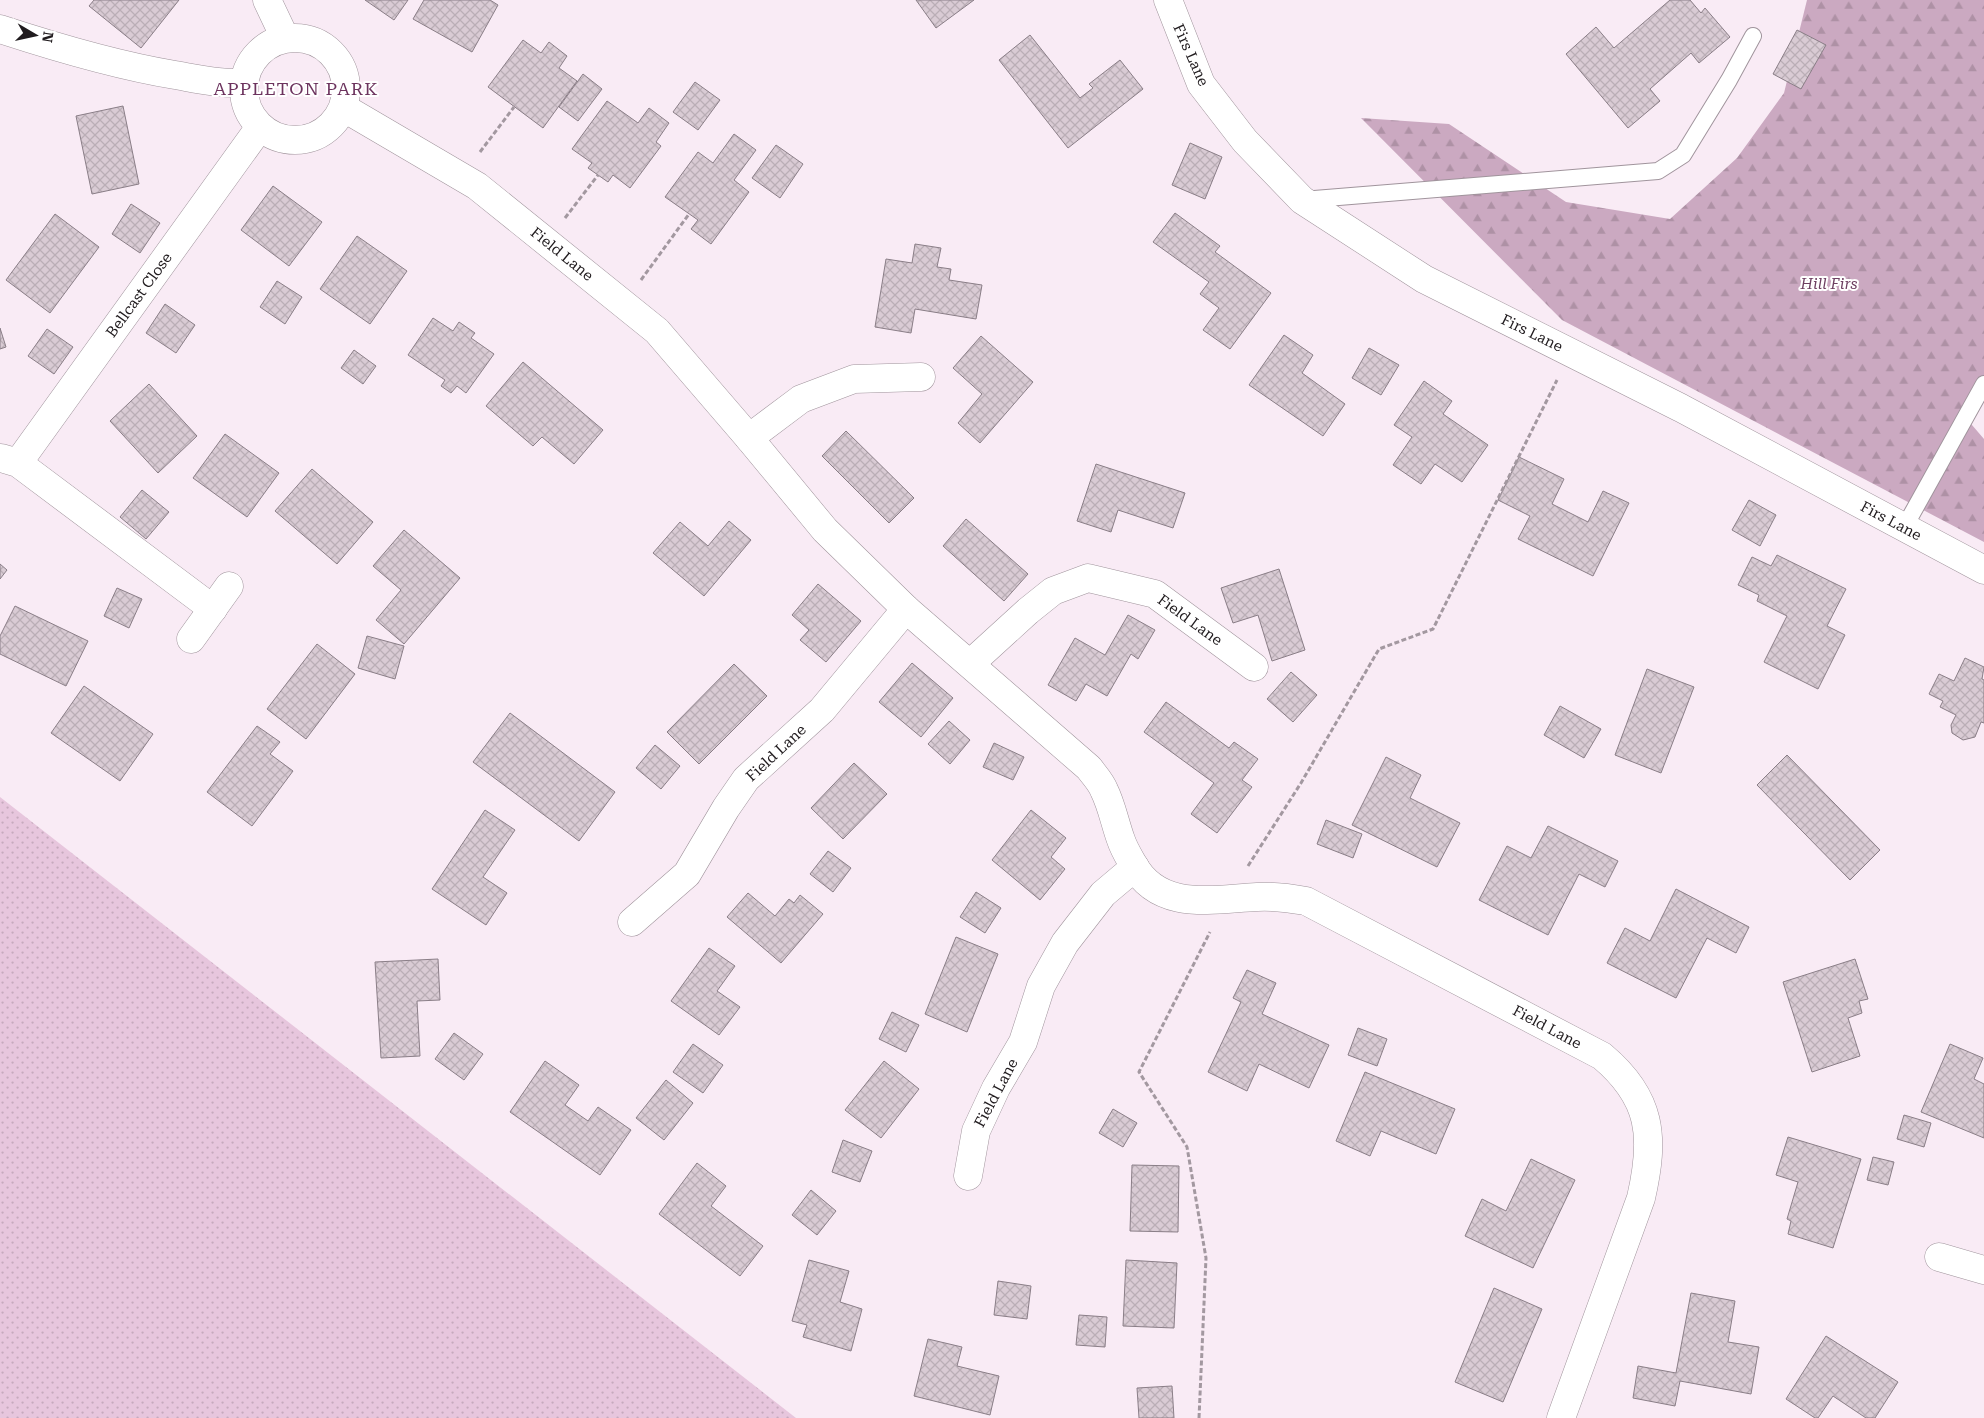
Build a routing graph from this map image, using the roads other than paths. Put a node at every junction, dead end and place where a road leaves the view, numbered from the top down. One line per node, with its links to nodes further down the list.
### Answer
1 (267, 0): 5 (street)
2 (1168, 0): 9 (street, Firs Lane)
3 (0, 29): 6 (street)
4 (1753, 36): 9 (lane)
5 (284, 38): 6 (street); 7 (street)
6 (244, 83): 8 (street)
7 (344, 108): 8 (street); 12 (street, Field Lane)
8 (260, 127): 13 (street, Bellcast Close)
9 (1302, 200): 14 (street, Firs Lane)
10 (921, 376): 12 (street)
11 (1984, 384): 14 (lane)
12 (750, 438): 18 (street, Field Lane)
13 (9, 460): 17 (street, Bellcast Close)
14 (1904, 528): 15 (street, Firs Lane)
15 (1984, 570)
16 (229, 586): 17 (street)
17 (213, 608): 19 (street)
18 (906, 609): 20 (street, Field Lane); 23 (street, Field Lane)
19 (190, 639)
20 (971, 664): 21 (street, Field Lane); 22 (street, Field Lane)
21 (1254, 668)
22 (1135, 867): 24 (street, Field Lane); 27 (street, Field Lane)
23 (632, 922)
24 (968, 1176)
25 (1939, 1257): 26 (street)
26 (1984, 1270)
27 (1561, 1418)

